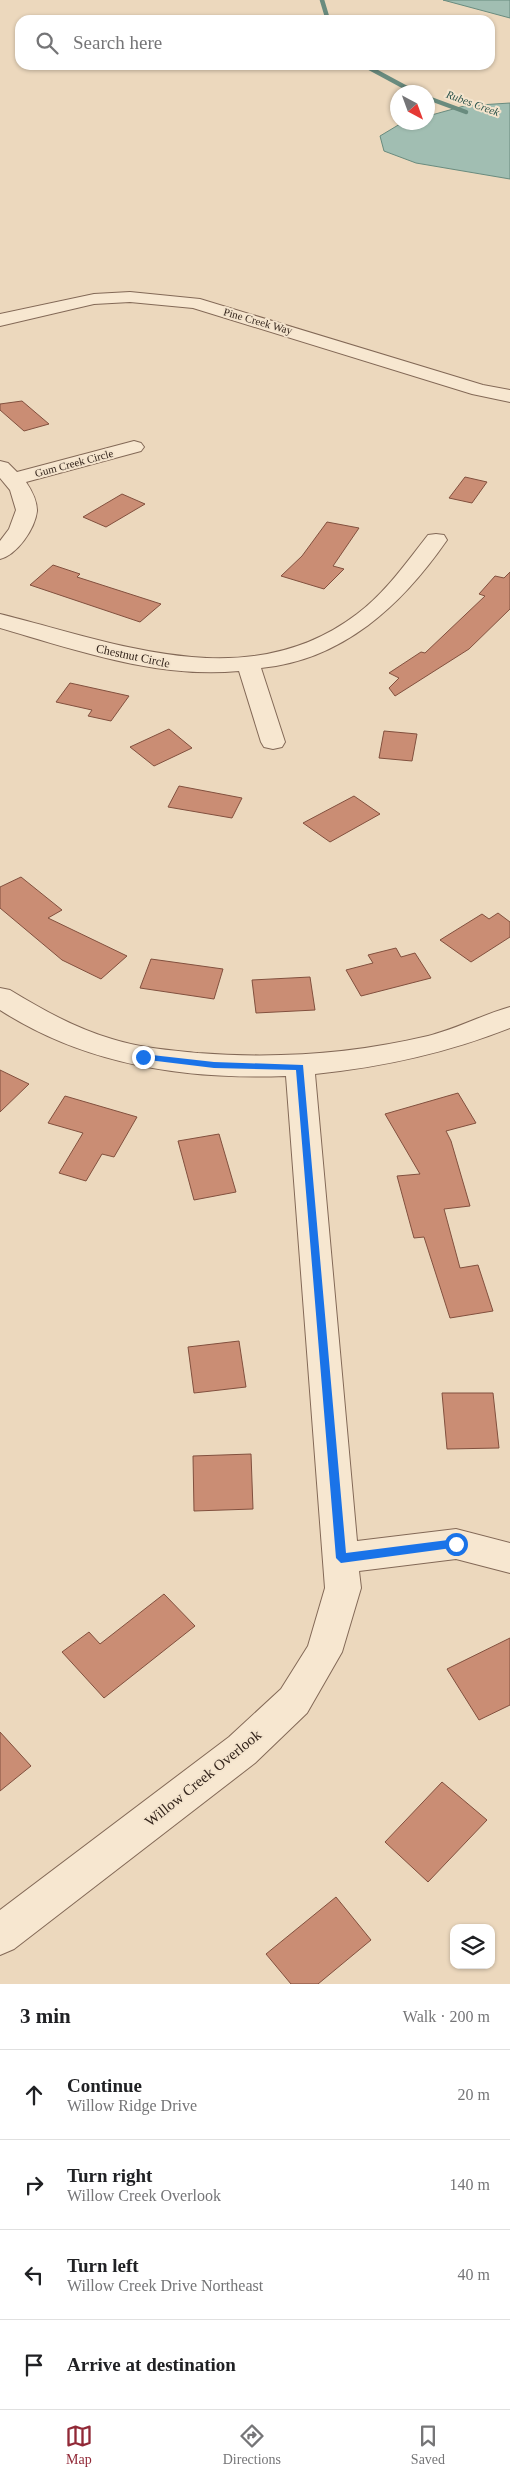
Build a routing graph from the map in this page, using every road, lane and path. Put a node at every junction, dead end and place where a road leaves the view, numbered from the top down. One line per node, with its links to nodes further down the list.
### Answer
1 (0, 320): 2 (street, Pine Creek Way)
2 (510, 396)
3 (134, 447): 4 (street, Gum Creek Circle)
4 (7, 472): 6 (street)
5 (436, 540): 8 (street, Chestnut Circle)
6 (0, 553)
7 (0, 621): 8 (street, Chestnut Circle)
8 (248, 664): 9 (street)
9 (273, 742)
10 (0, 997): 12 (street)
11 (510, 1016): 12 (street)
12 (300, 1067): 13 (street, Willow Creek Overlook)
13 (341, 1558): 14 (street); 15 (street, Willow Creek Overlook)
14 (510, 1558)
15 (0, 1935)

